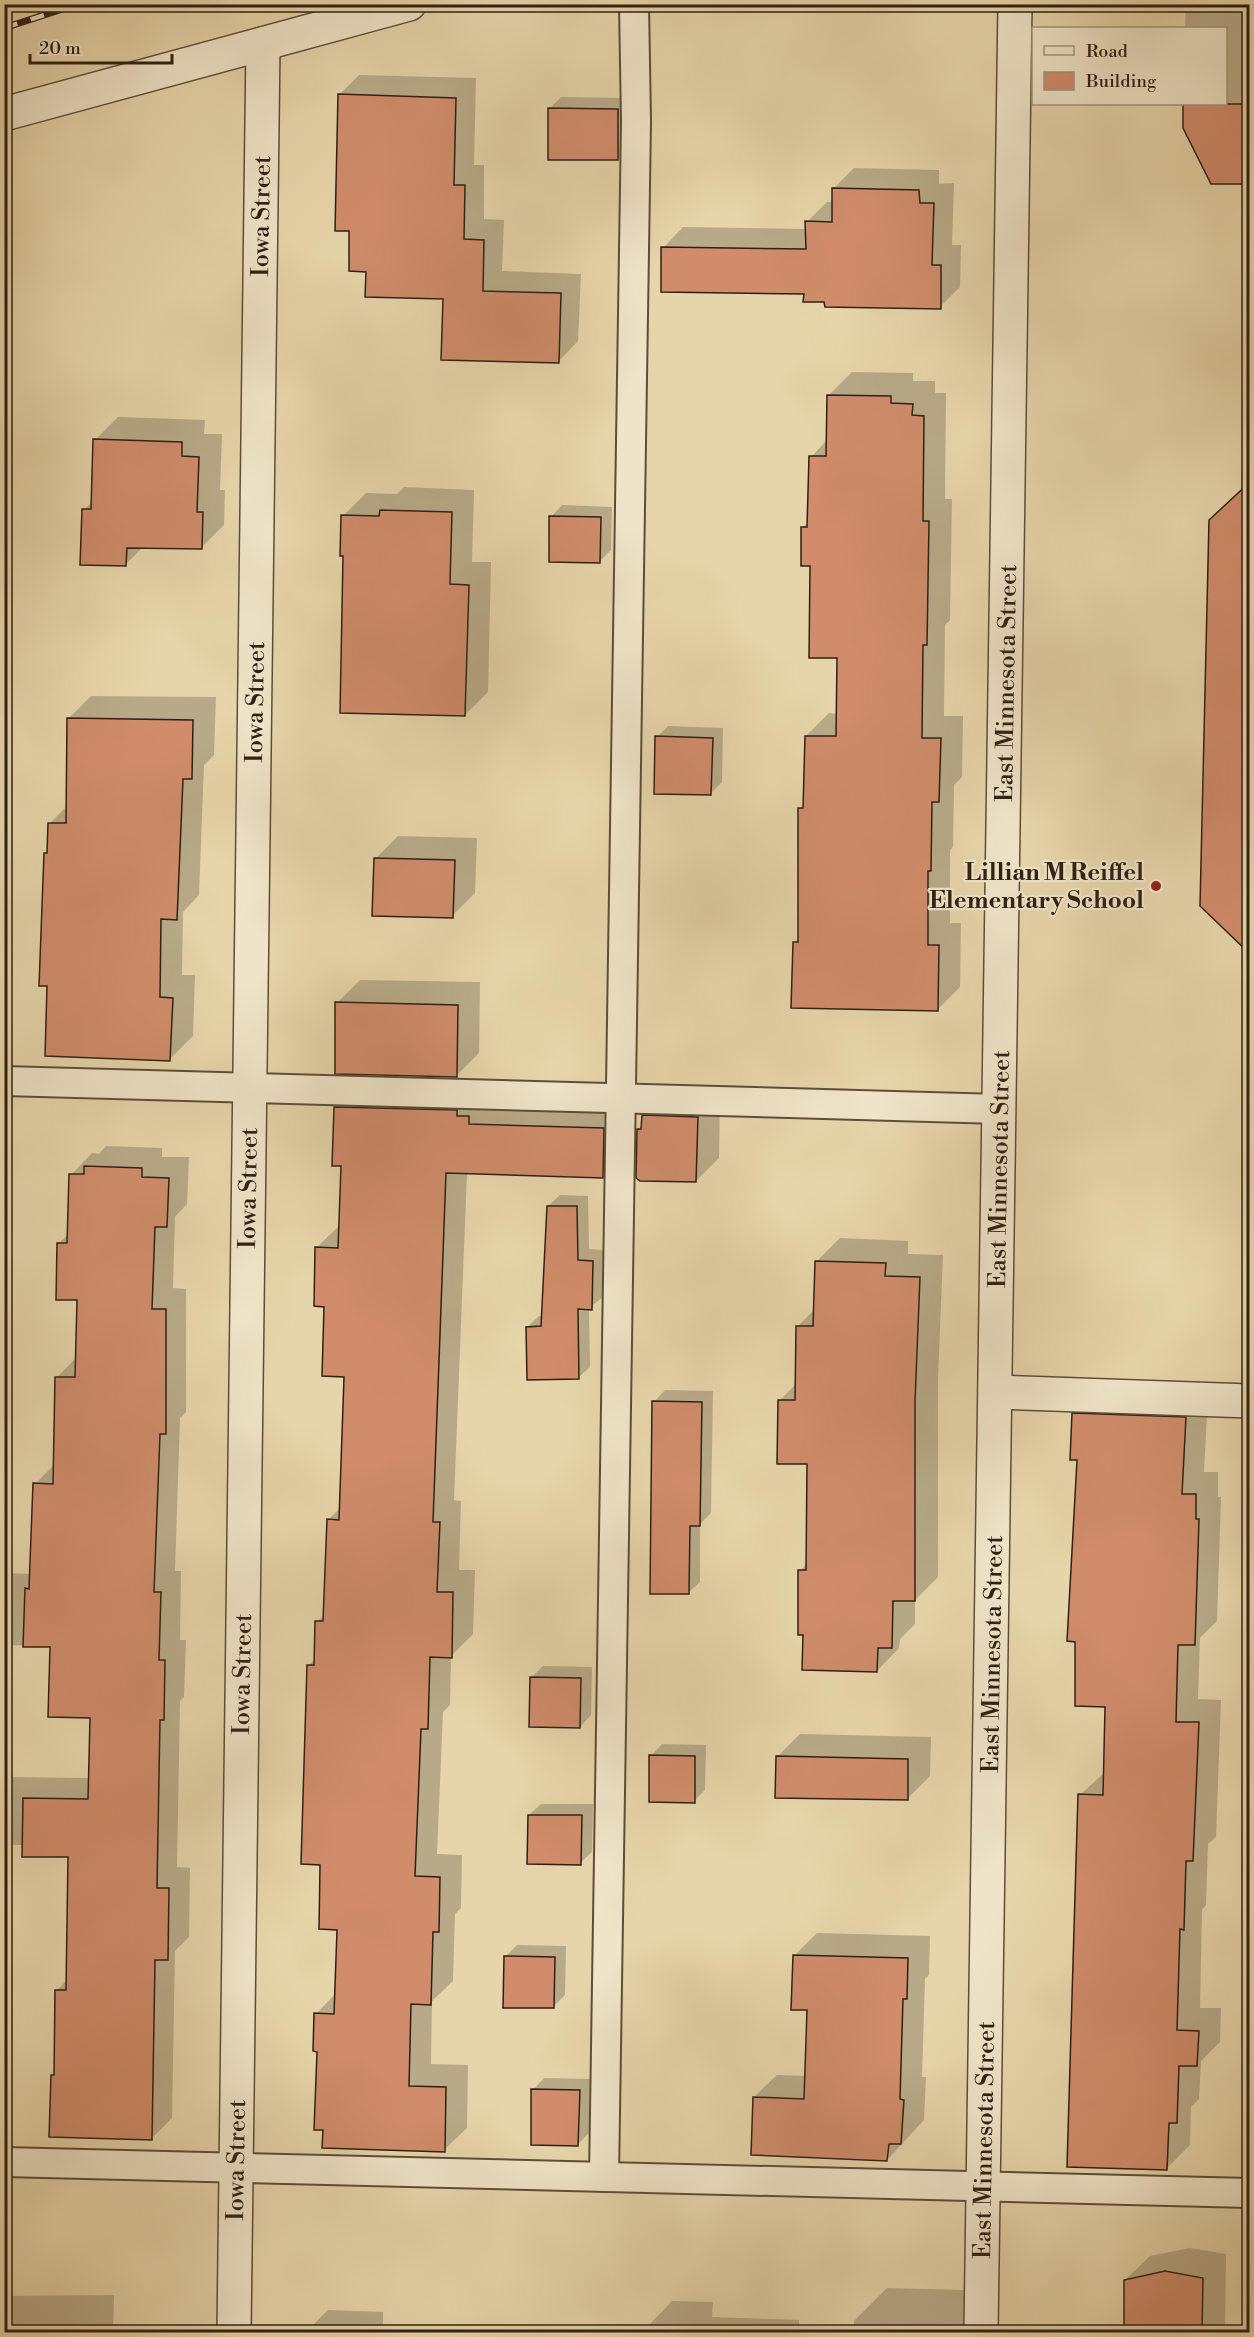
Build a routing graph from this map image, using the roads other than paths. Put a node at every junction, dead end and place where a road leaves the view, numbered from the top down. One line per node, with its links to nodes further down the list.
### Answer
1 (409, 4): 4 (street)
2 (634, 4): 8 (lane)
3 (1015, 4): 9 (street, East Minnesota Street)
4 (263, 44): 5 (street); 7 (street, Iowa Street)
5 (4, 114)
6 (4, 1081): 7 (lane)
7 (250, 1088): 8 (lane); 13 (street, Iowa Street)
8 (621, 1098): 9 (lane); 14 (lane)
9 (1000, 1109): 10 (street, East Minnesota Street)
10 (996, 1392): 11 (street); 15 (street, East Minnesota Street)
11 (1250, 1401)
12 (4, 2162): 13 (lane)
13 (236, 2168): 14 (lane); 17 (street, Iowa Street)
14 (604, 2177): 15 (lane)
15 (983, 2187): 16 (lane); 18 (street, East Minnesota Street)
16 (1250, 2193)
17 (234, 2332)
18 (981, 2332)

